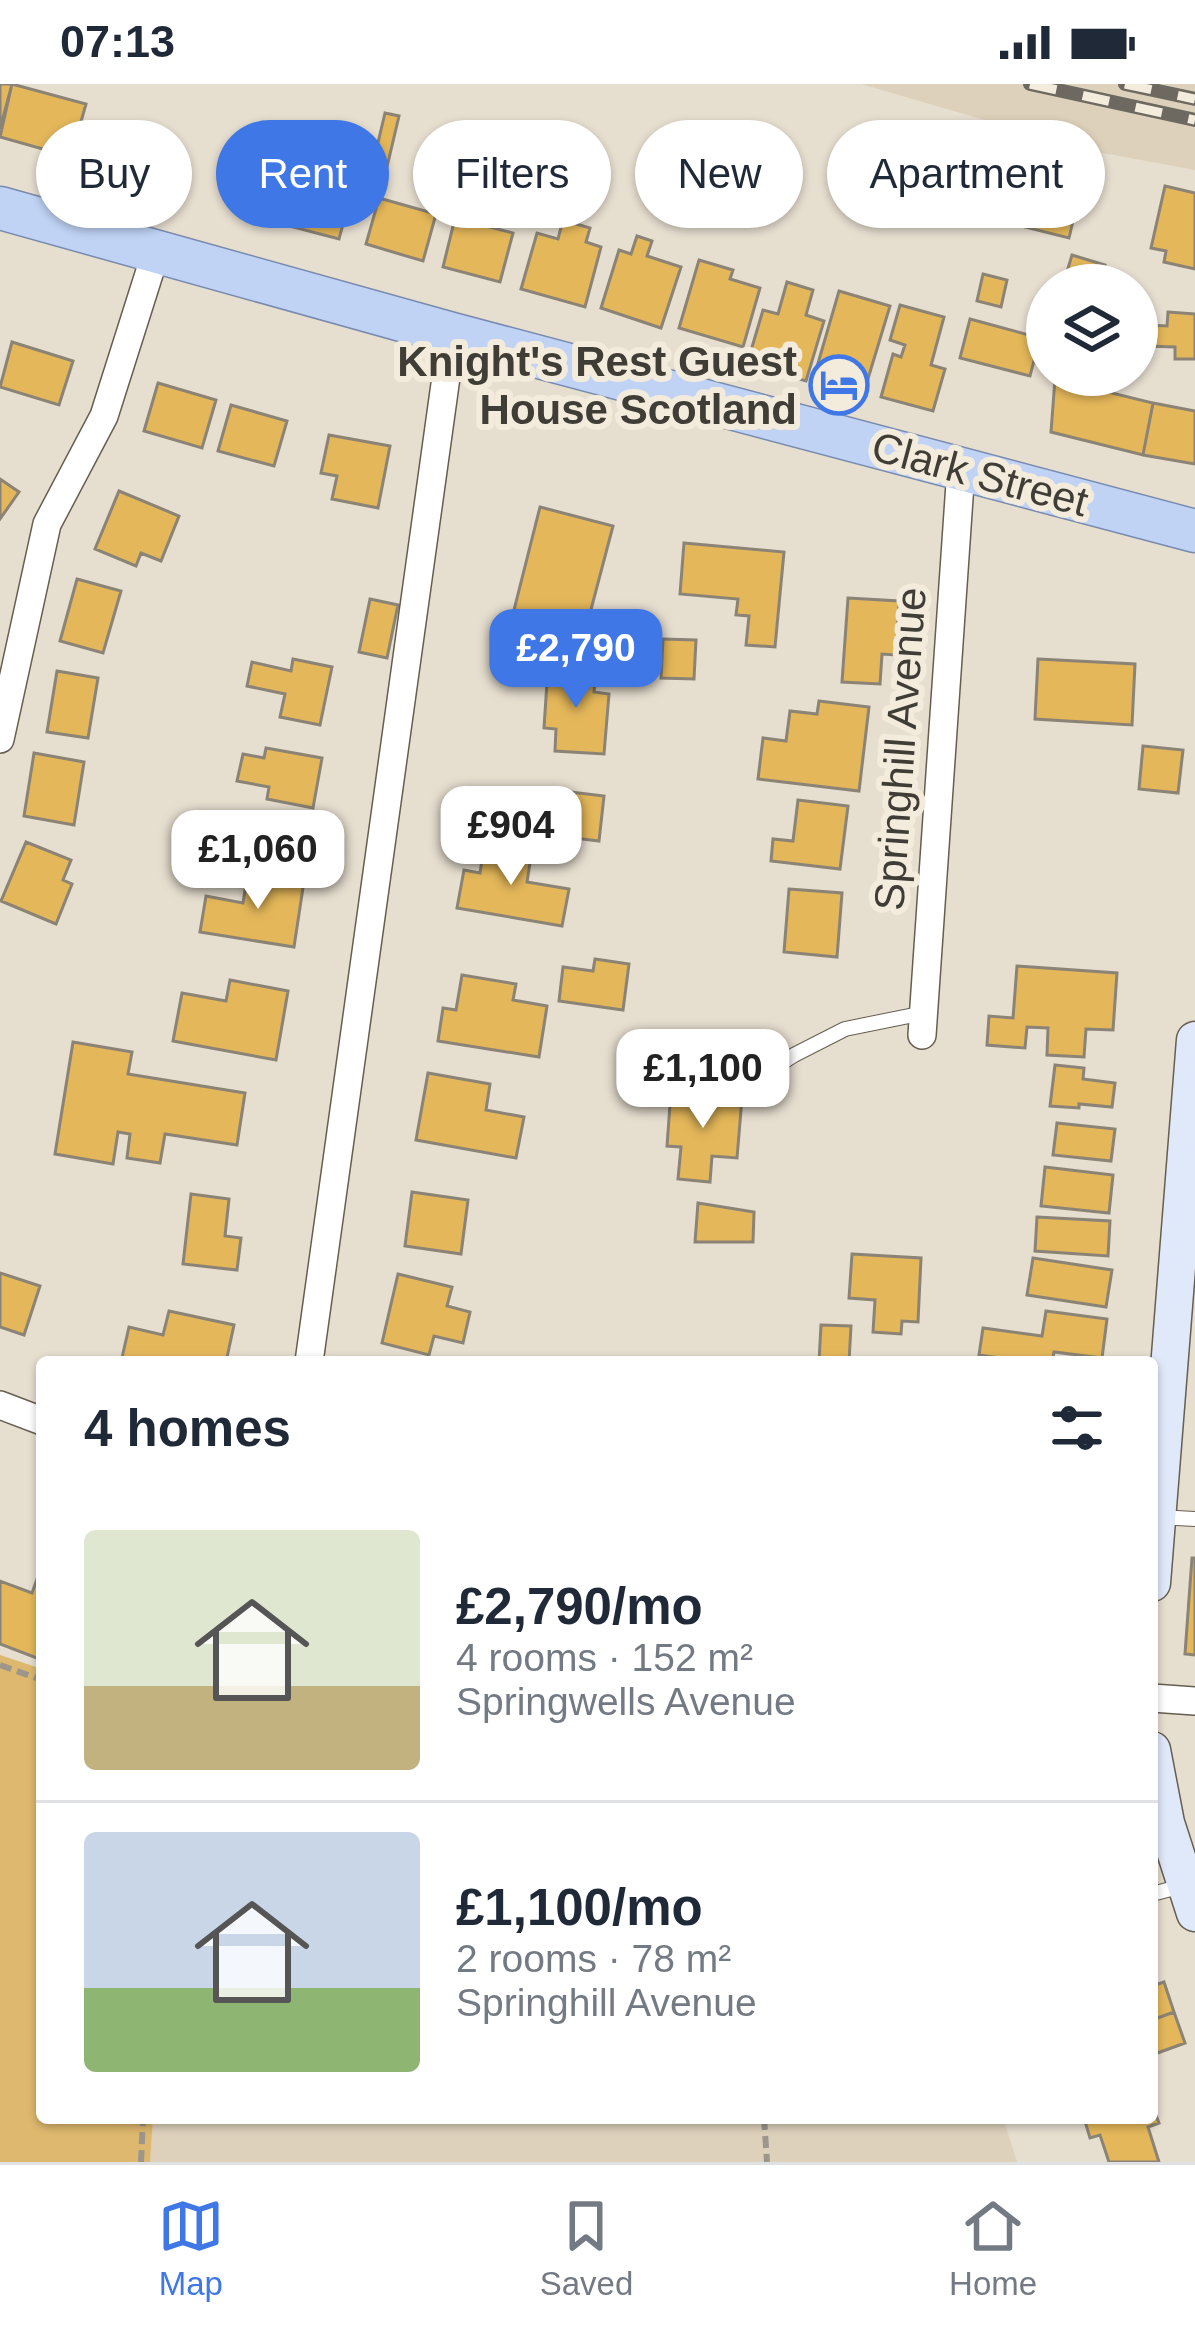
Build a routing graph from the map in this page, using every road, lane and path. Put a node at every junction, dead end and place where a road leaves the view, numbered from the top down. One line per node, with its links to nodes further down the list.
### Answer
1 (0, 208): 2 (main road, Clark Street)
2 (156, 252): 3 (main road, Clark Street); 6 (street)
3 (452, 334): 4 (main road, Clark Street); 10 (street)
4 (962, 469): 5 (main road, Clark Street); 7 (street, Springhill Avenue)
5 (1195, 531)
6 (0, 739)
7 (923, 1024): 9 (lane)
8 (1195, 1040): 12 (main road)
9 (695, 1082)
10 (310, 1356)
11 (0, 1405): 13 (street)
12 (1158, 1417): 14 (main road)
13 (36, 1419)
14 (1158, 1517): 15 (lane)
15 (1195, 1519)
16 (0, 1665): 17 (path)
17 (36, 1678)
18 (1158, 1698): 19 (street)
19 (1195, 1701)
20 (1158, 1781): 21 (main road)
21 (1178, 1898)
22 (143, 2124): 24 (path)
23 (764, 2124): 25 (path)
24 (141, 2162)
25 (767, 2162)

